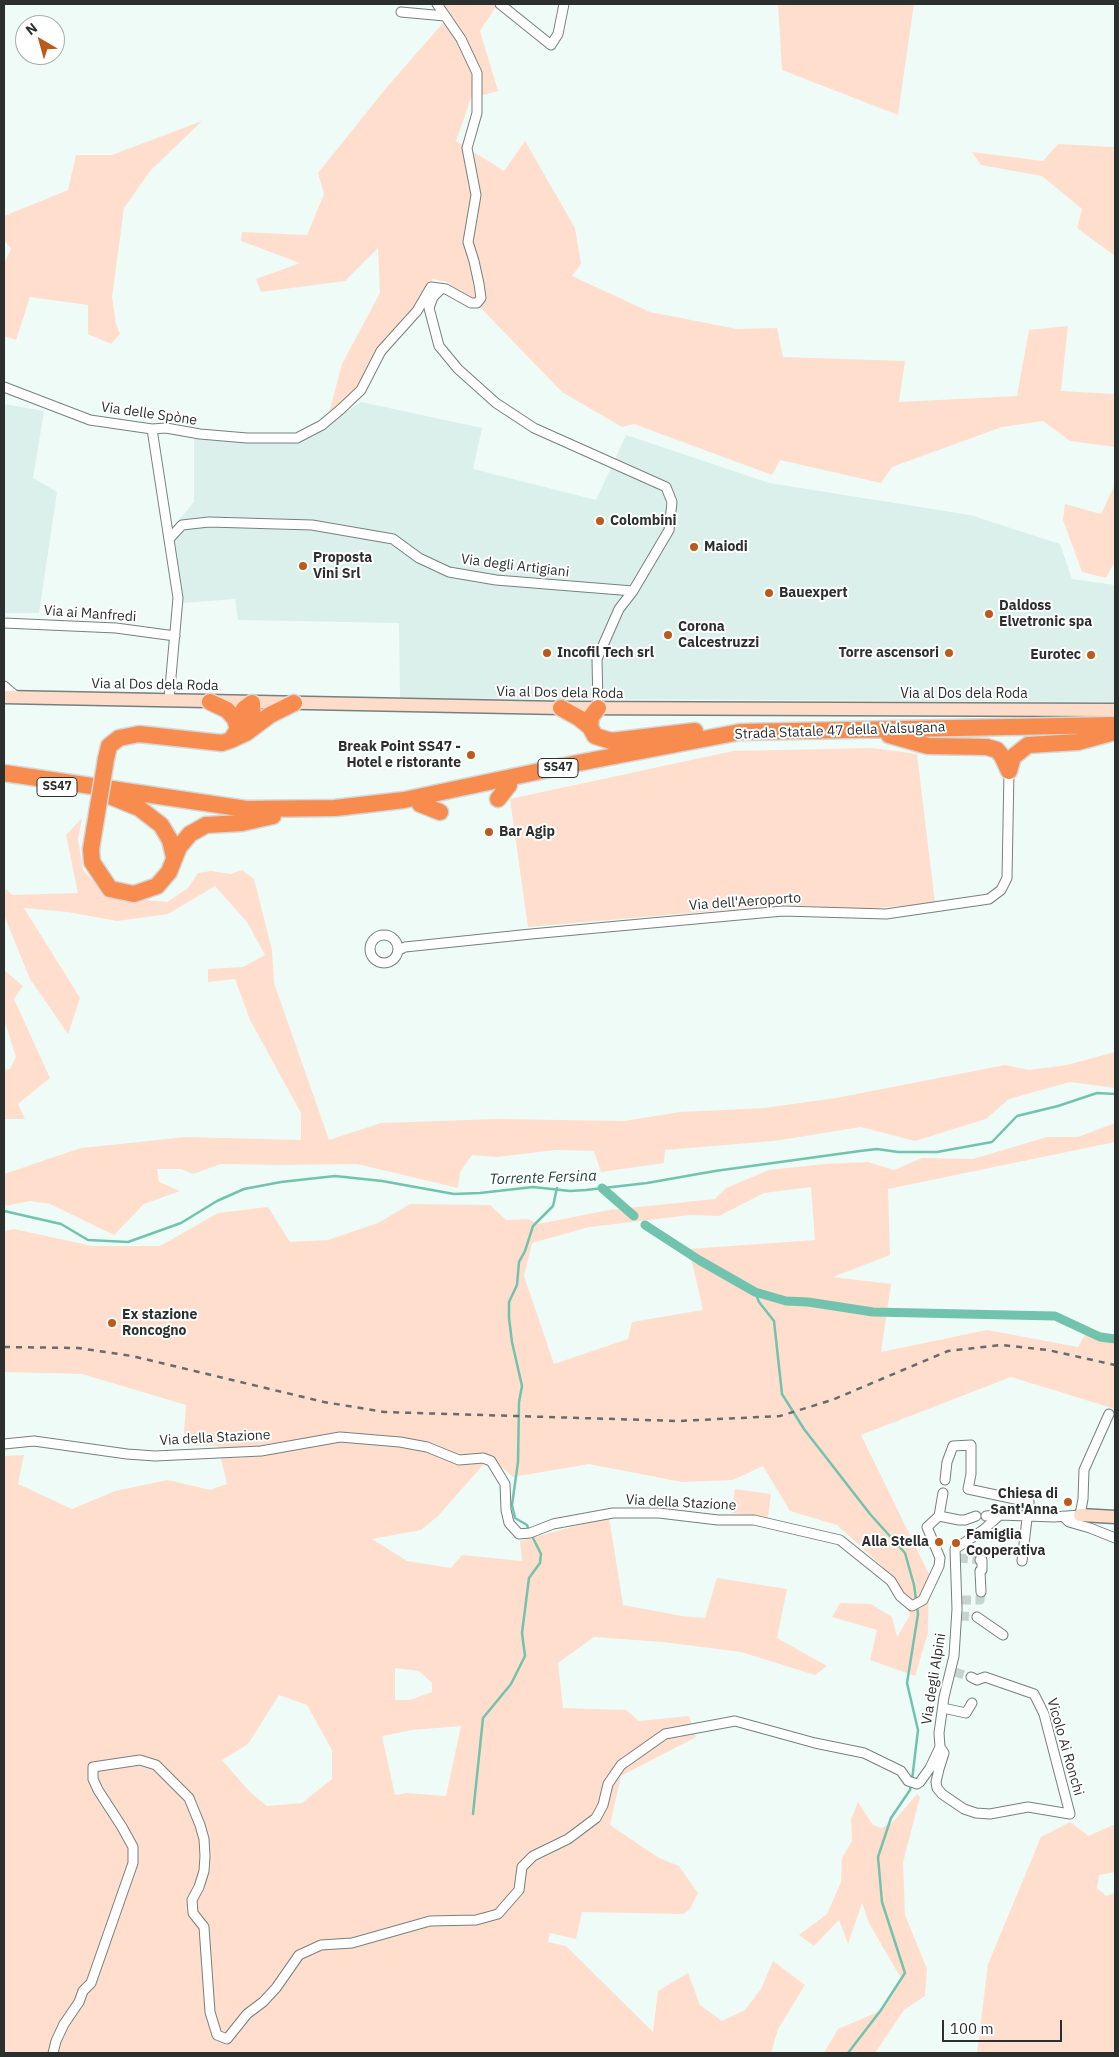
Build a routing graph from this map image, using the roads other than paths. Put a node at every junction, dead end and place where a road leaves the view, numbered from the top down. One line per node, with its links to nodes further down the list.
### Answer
1 (437, 4): 5 (street)
2 (500, 4): 3 (street)
3 (564, 4)
4 (401, 12): 5 (street)
5 (445, 16): 6 (street)
6 (440, 290): 8 (street, Via delle Spòne); 10 (street)
7 (4, 387): 8 (street, Via delle Spòne)
8 (152, 429): 9 (street)
9 (170, 538): 10 (street, Via degli Artigiani); 12 (street)
10 (633, 591): 21 (street)
11 (4, 623): 12 (street, Via ai Manfredi)
12 (174, 636): 16 (street)
13 (4, 686): 15 (street)
14 (4, 697): 15 (main road, Via al Dos dela Roda)
15 (18, 698): 16 (main road, Via al Dos dela Roda)
16 (169, 699): 17 (main road, Via al Dos dela Roda)
17 (210, 702): 18 (main road, Via al Dos dela Roda); 27 (highway)
18 (252, 702): 19 (main road, Via al Dos dela Roda); 27 (highway)
19 (294, 703): 20 (main road, Via al Dos dela Roda); 27 (highway)
20 (561, 708): 21 (main road, Via al Dos dela Roda); 24 (highway)
21 (598, 708): 22 (main road, Via al Dos dela Roda); 24 (highway)
22 (1115, 710)
23 (1115, 725): 25 (highway, Strada Statale 47 della Valsugana / SS47)
24 (590, 728): 25 (highway)
25 (740, 732): 30 (highway, Strada Statale 47 della Valsugana / SS47)
26 (1115, 732): 28 (highway, Strada Statale 47 della Valsugana / SS47); 29 (highway)
27 (238, 734): 38 (highway, bridge)
28 (890, 735): 29 (highway); 32 (highway, Strada Statale 47 della Valsugana / SS47)
29 (1009, 772): 39 (street, Via dell'Aeroporto)
30 (4, 773)
31 (4, 779): 33 (highway, Strada Statale 47 della Valsugana / SS47)
32 (509, 785): 34 (highway); 35 (highway, Strada Statale 47 della Valsugana / SS47)
33 (110, 796): 37 (highway, Strada Statale 47 della Valsugana / SS47); 38 (highway)
34 (498, 799)
35 (420, 804): 36 (highway); 37 (highway, Strada Statale 47 della Valsugana / SS47)
36 (440, 812)
37 (280, 814): 38 (highway)
38 (174, 857)
39 (399, 950)
40 (1109, 1414): 46 (street)
41 (4, 1444): 53 (street, Via della Stazione)
42 (945, 1480): 45 (street)
43 (943, 1493): 47 (street)
44 (1000, 1515): 45 (street); 49 (street); 54 (street)
45 (1028, 1515): 50 (street); 56 (street)
46 (1080, 1515): 50 (street); 51 (main road)
47 (939, 1516): 48 (street); 53 (street)
48 (976, 1516)
49 (986, 1516)
50 (1063, 1516): 52 (street)
51 (1115, 1517)
52 (1115, 1538)
53 (940, 1558): 54 (street)
54 (957, 1559): 62 (street, Via degli Alpini)
55 (980, 1560): 57 (street)
56 (1022, 1561)
57 (981, 1592)
58 (977, 1617): 59 (street)
59 (1003, 1635)
60 (971, 1677): 64 (street, Vicolo Ai Ronchi)
61 (972, 1703): 62 (street)
62 (942, 1708): 63 (street, Via degli Alpini)
63 (940, 1747): 64 (street, Via degli Alpini); 65 (street, Via degli Alpini)
64 (1070, 1814)
65 (53, 2053)

